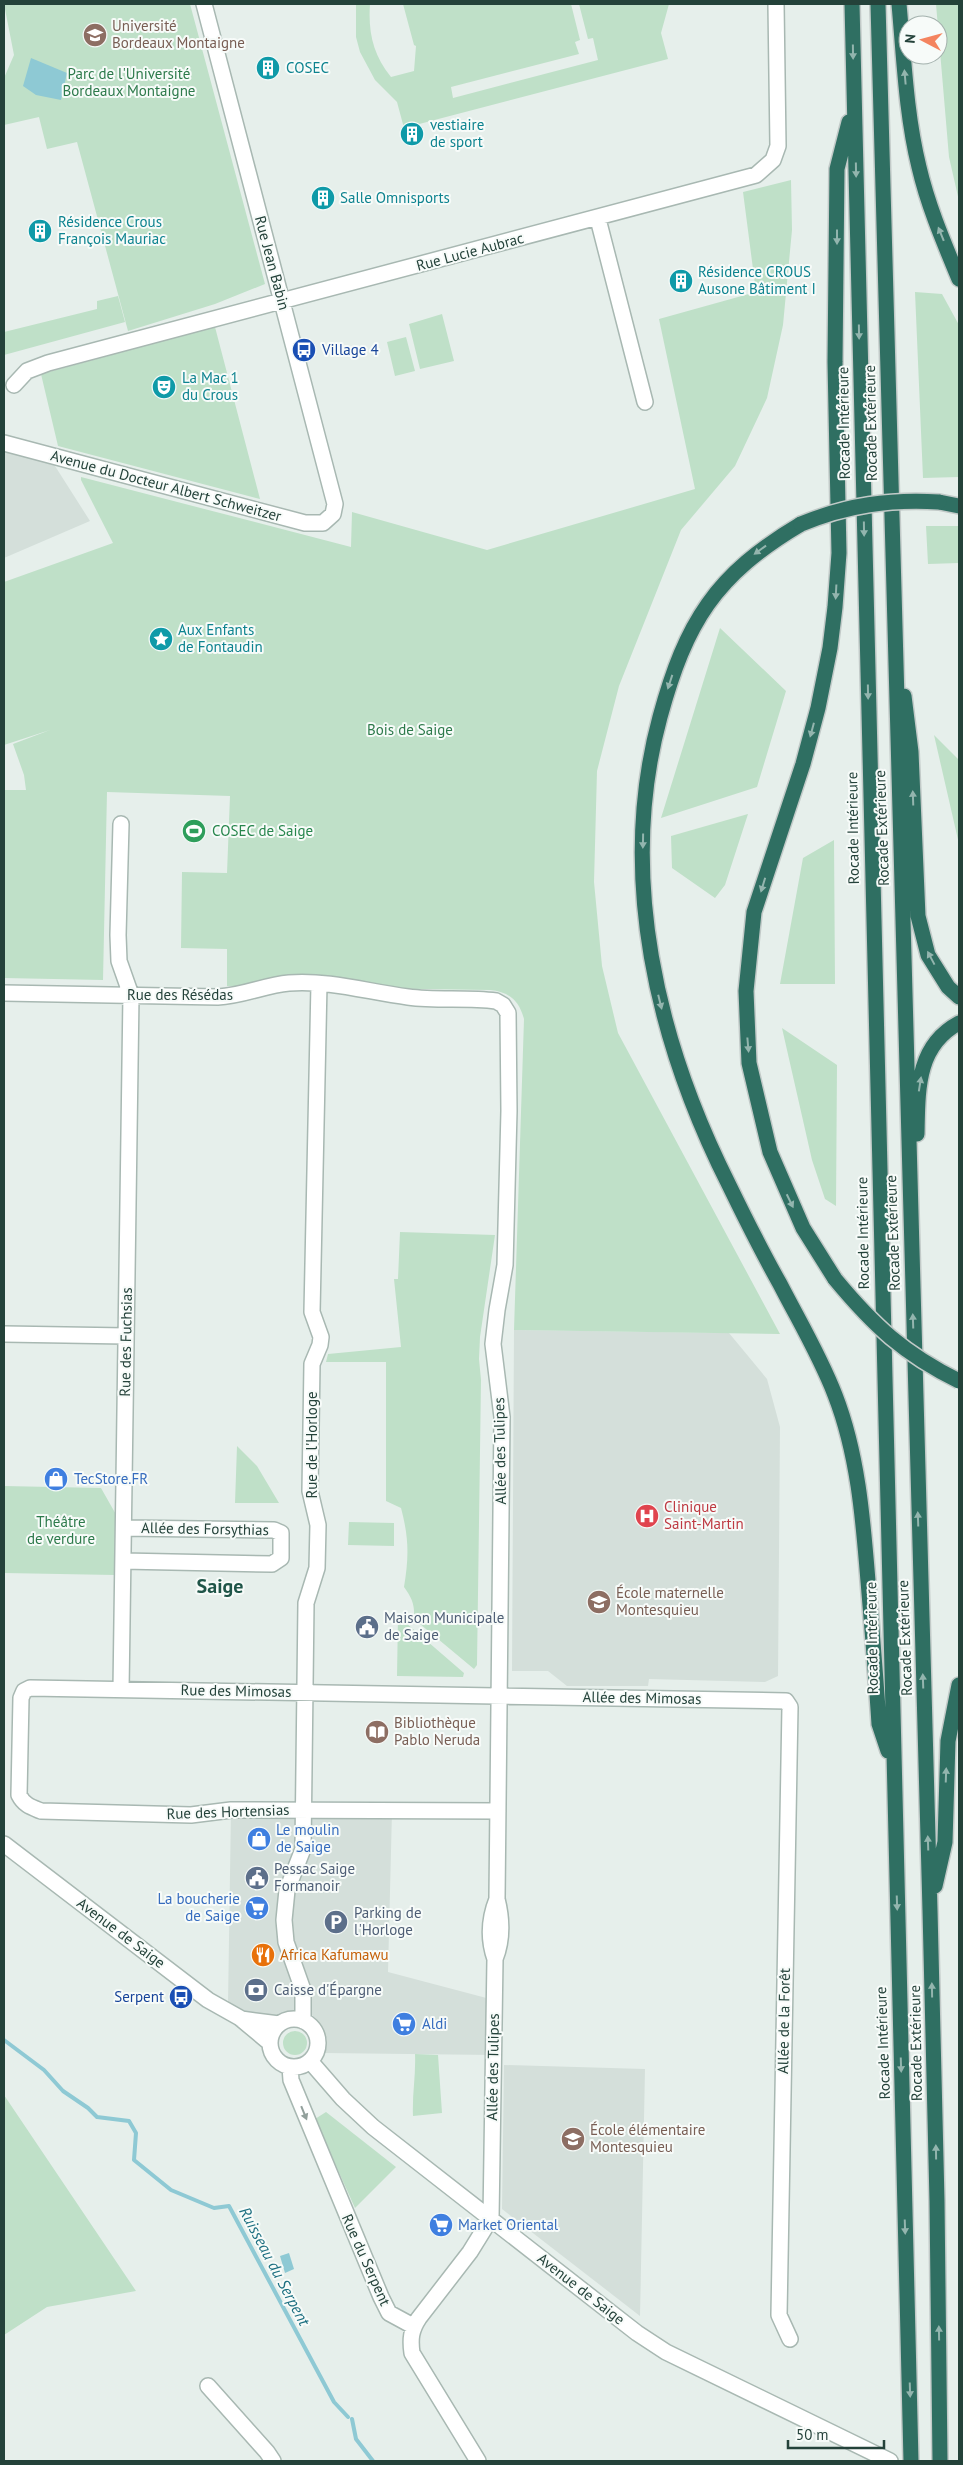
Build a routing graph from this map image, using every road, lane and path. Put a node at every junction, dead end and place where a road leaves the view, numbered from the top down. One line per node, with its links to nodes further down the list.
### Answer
1 (204, 4): 9 (street, Rue Jean Babin)
2 (776, 4): 7 (street, Rue Lucie Aubrac)
3 (852, 4): 6 (highway, Rocade Intérieure, one-way to 6)
4 (878, 4): 15 (highway, Rocade Extérieure)
5 (899, 4): 8 (highway, one-way to 5)
6 (854, 103): 26 (highway, one-way to 26, bridge); 35 (highway, Rocade Intérieure, one-way to 35)
7 (598, 218): 9 (street, Rue Lucie Aubrac); 11 (street)
8 (959, 279)
9 (282, 301): 10 (street, Rue Lucie Aubrac); 14 (street, Rue Jean Babin)
10 (14, 385)
11 (645, 402)
12 (4, 443): 14 (street, Avenue du Docteur Albert Schweitzer)
13 (959, 506): 35 (highway, one-way to 35, bridge)
14 (328, 520)
15 (893, 597): 20 (highway, one-way to 15); 23 (highway, Rocade Extérieure)
16 (120, 824): 19 (street)
17 (319, 984): 19 (street, Rue des Résédas); 21 (street, Rue des Résédas); 31 (street, Rue de l'Horloge)
18 (4, 992): 19 (street, Rue des Résédas)
19 (131, 995): 25 (street, Rue des Fuchsias)
20 (959, 997)
21 (503, 1005): 32 (street, Allée des Tulipes)
22 (959, 1023): 23 (highway, one-way to 22)
23 (911, 1273): 39 (highway, Rocade Extérieure, one-way to 23)
24 (4, 1334): 25 (street)
25 (126, 1336): 27 (street, Rue des Fuchsias)
26 (959, 1381)
27 (124, 1528): 28 (street, Rue des Fuchsias); 28 (street, Allée des Forsythias)
28 (123, 1560): 30 (street, Rue des Fuchsias)
29 (959, 1685): 39 (highway, one-way to 29)
30 (121, 1690): 31 (street, Rue des Mimosas); 34 (street, Rue des Mimosas)
31 (306, 1692): 32 (street, Rue des Mimosas); 36 (street, Rue de l'Horloge)
32 (498, 1696): 33 (street, Allée des Mimosas); 37 (street, Allée des Tulipes)
33 (786, 1701): 50 (street, Allée de la Forêt)
34 (20, 1740): 36 (street, Rue des Hortensias)
35 (893, 1766): 55 (highway, Rocade Intérieure, one-way to 55)
36 (304, 1810): 37 (street, Rue des Hortensias); 41 (street, Rue de l'Horloge)
37 (498, 1811): 46 (street, Allée des Tulipes)
38 (4, 1844): 40 (street, Avenue de Saige)
39 (930, 1910): 56 (highway, Rocade Extérieure, one-way to 39)
40 (240, 2018): 42 (street, Avenue de Saige); 43 (street, Avenue de Saige)
41 (303, 2021): 42 (street, Avenue de Saige); 44 (street)
42 (279, 2024): 43 (street)
43 (270, 2043): 45 (street, Avenue de Saige)
44 (310, 2061): 45 (street); 47 (street, Avenue de Saige)
45 (290, 2067): 49 (street, Rue du Serpent, one-way to 49)
46 (492, 2176): 47 (street); 48 (street, Allée des Tulipes)
47 (462, 2197): 48 (street, Avenue de Saige)
48 (491, 2218): 49 (street); 52 (street, Avenue de Saige)
49 (413, 2326): 54 (street)
50 (790, 2339)
51 (208, 2386): 53 (street)
52 (886, 2460)
53 (273, 2461)
54 (478, 2461)
55 (911, 2461)
56 (940, 2461)

